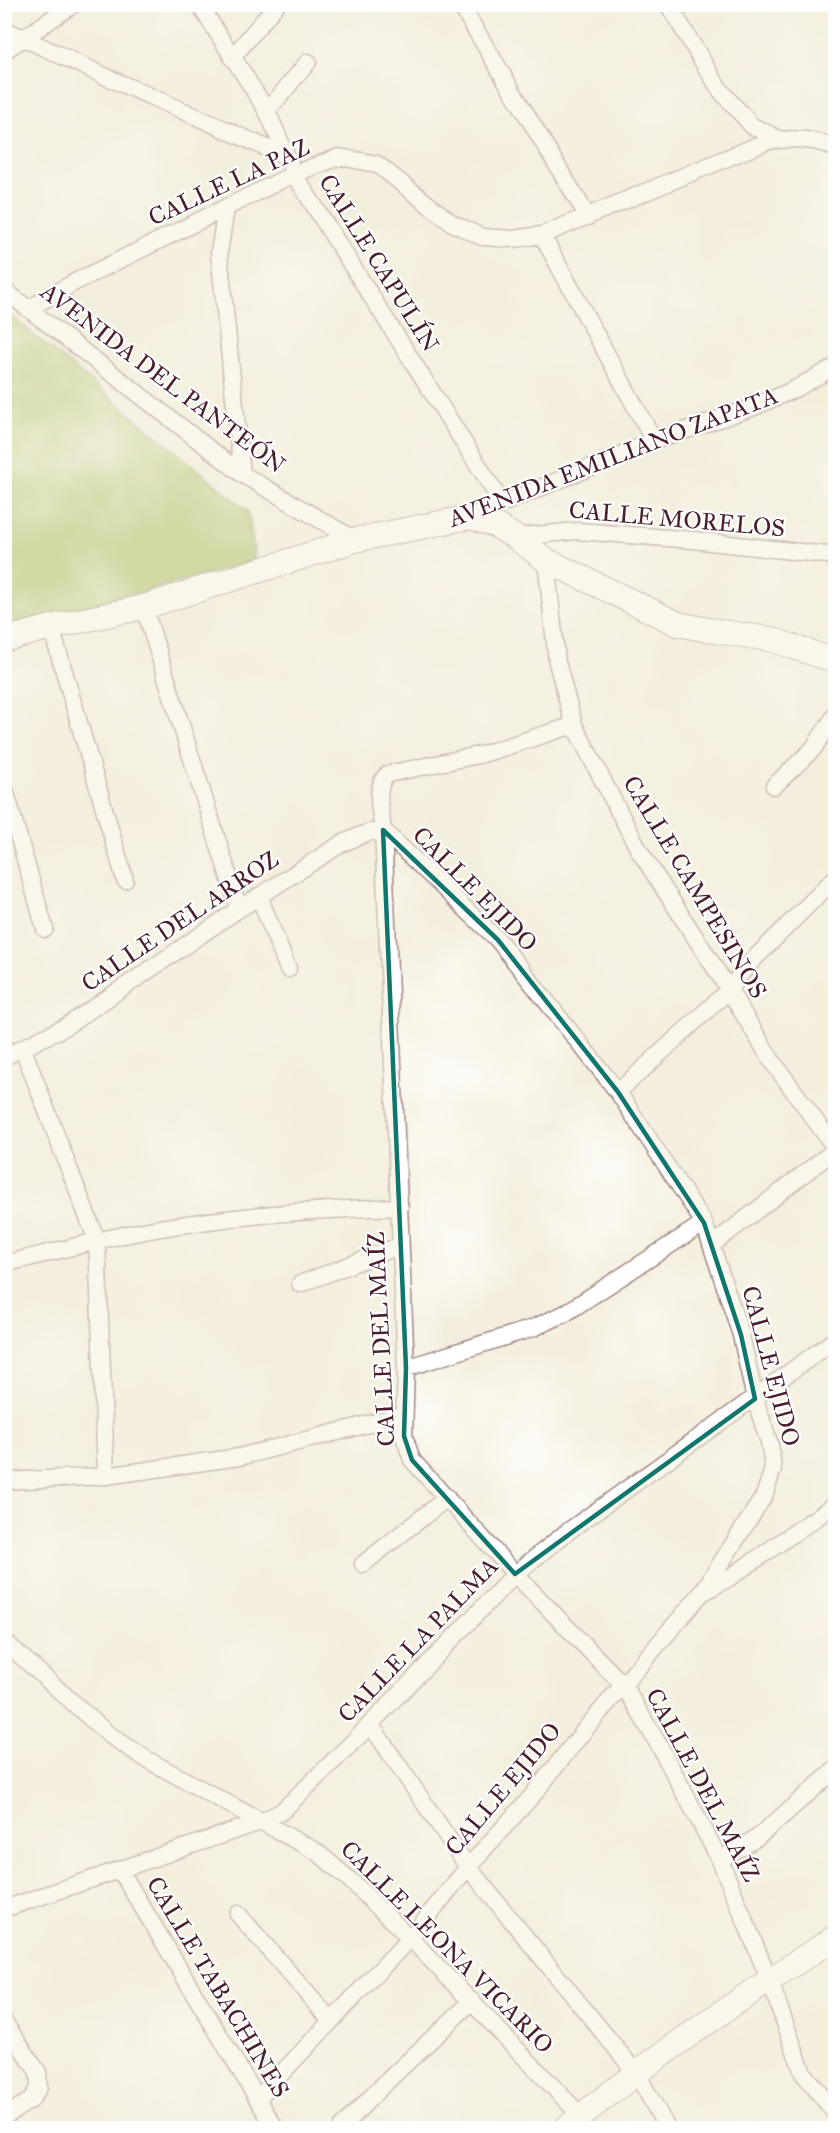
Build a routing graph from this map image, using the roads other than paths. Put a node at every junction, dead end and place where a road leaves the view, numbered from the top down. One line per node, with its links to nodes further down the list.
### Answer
1 (74, 4): 7 (street)
2 (199, 4): 9 (street, CALLE CAPULÍN)
3 (277, 4): 9 (street)
4 (460, 4): 17 (street)
5 (668, 4): 12 (street)
6 (4, 30): 7 (street)
7 (24, 39): 8 (street); 14 (street)
8 (4, 51)
9 (232, 58): 11 (street, CALLE CAPULÍN)
10 (308, 62): 11 (street)
11 (267, 111): 14 (street, CALLE CAPULÍN)
12 (779, 139): 13 (street); 17 (street, CALLE LA PAZ)
13 (836, 149)
14 (287, 157): 15 (street, CALLE CAPULÍN)
15 (294, 174): 16 (street, CALLE LA PAZ); 18 (street, CALLE LA PAZ); 24 (street, CALLE CAPULÍN)
16 (226, 208): 20 (street, CALLE LA PAZ); 23 (street)
17 (588, 217): 18 (street, CALLE LA PAZ)
18 (542, 235): 22 (street)
19 (4, 290): 20 (street, AVENIDA DEL PANTEÓN)
20 (30, 309): 23 (street, AVENIDA DEL PANTEÓN)
21 (836, 366): 22 (street, AVENIDA EMILIANO ZAPATA)
22 (654, 441): 24 (street, AVENIDA EMILIANO ZAPATA)
23 (242, 474): 27 (street, AVENIDA DEL PANTEÓN)
24 (502, 503): 25 (street, AVENIDA EMILIANO ZAPATA)
25 (470, 516): 26 (main road); 27 (main road, AVENIDA EMILIANO ZAPATA)
26 (515, 537): 28 (street, CALLE MORELOS); 29 (main road)
27 (355, 540): 30 (main road, AVENIDA EMILIANO ZAPATA)
28 (836, 556)
29 (546, 560): 33 (main road); 35 (street, CALLE CAMPESINOS)
30 (144, 607): 31 (main road, AVENIDA EMILIANO ZAPATA); 42 (street)
31 (51, 627): 32 (main road, AVENIDA EMILIANO ZAPATA); 40 (street)
32 (4, 640)
33 (836, 661)
34 (836, 714): 37 (street)
35 (574, 725): 38 (street, CALLE DEL MAÍZ); 45 (street, CALLE CAMPESINOS)
36 (4, 786): 43 (street)
37 (774, 786)
38 (383, 830): 41 (street, CALLE DEL ARROZ); 48 (street, CALLE EJIDO); 50 (street, CALLE DEL MAÍZ)
39 (836, 877): 45 (street)
40 (125, 880)
41 (259, 896): 42 (street, CALLE DEL ARROZ); 44 (street)
42 (239, 909): 46 (street, CALLE DEL ARROZ)
43 (45, 929)
44 (288, 969)
45 (729, 990): 48 (street); 49 (street, CALLE CAMPESINOS)
46 (23, 1049): 47 (street, CALLE DEL ARROZ); 52 (street)
47 (4, 1057)
48 (618, 1092): 51 (street, CALLE EJIDO)
49 (835, 1149): 53 (street)
50 (400, 1207): 52 (street); 54 (street, CALLE DEL MAÍZ)
51 (704, 1223): 53 (street, CALLE EJIDO); 58 (street)
52 (97, 1241): 55 (street); 61 (street)
53 (712, 1245): 59 (street, CALLE EJIDO)
54 (399, 1246): 56 (street); 58 (street, CALLE DEL MAÍZ)
55 (4, 1264)
56 (300, 1284)
57 (836, 1340): 59 (street, CALLE LA PALMA)
58 (406, 1368): 60 (street, CALLE DEL MAÍZ)
59 (755, 1399): 66 (street, CALLE LA PALMA); 67 (street, CALLE EJIDO)
60 (404, 1415): 61 (street); 63 (street, CALLE DEL MAÍZ)
61 (106, 1476): 62 (street)
62 (4, 1480)
63 (447, 1498): 65 (street); 66 (street, CALLE DEL MAÍZ)
64 (836, 1504): 67 (street)
65 (363, 1564)
66 (515, 1574): 69 (street, CALLE DEL MAÍZ); 70 (street, CALLE LA PALMA)
67 (701, 1594): 69 (street, CALLE EJIDO)
68 (4, 1641): 72 (street, CALLE LEONA VICARIO)
69 (624, 1686): 73 (street, CALLE DEL MAÍZ); 74 (street, CALLE EJIDO)
70 (370, 1724): 72 (street, CALLE LA PALMA); 74 (street)
71 (836, 1769): 73 (street)
72 (263, 1821): 75 (street, CALLE LA PALMA); 79 (street, CALLE LEONA VICARIO)
73 (720, 1860): 80 (street, CALLE DEL MAÍZ)
74 (468, 1867): 79 (street, CALLE EJIDO); 84 (street)
75 (120, 1870): 76 (street, CALLE LA PALMA); 85 (street, CALLE TABACHINES)
76 (4, 1909)
77 (238, 1914): 82 (street)
78 (836, 1937): 80 (main road)
79 (410, 1938): 81 (street, CALLE LEONA VICARIO); 82 (street, CALLE EJIDO)
80 (769, 1979): 84 (main road); 86 (street, CALLE DEL MAÍZ)
81 (472, 2001): 88 (street, CALLE LEONA VICARIO); 90 (street)
82 (331, 2021): 85 (street, CALLE EJIDO)
83 (4, 2022): 87 (street)
84 (637, 2074): 88 (main road); 91 (street)
85 (258, 2098): 89 (street, CALLE TABACHINES)
86 (836, 2114)
87 (4, 2117)
88 (574, 2122)
89 (275, 2128)
90 (340, 2128)
91 (667, 2128)

